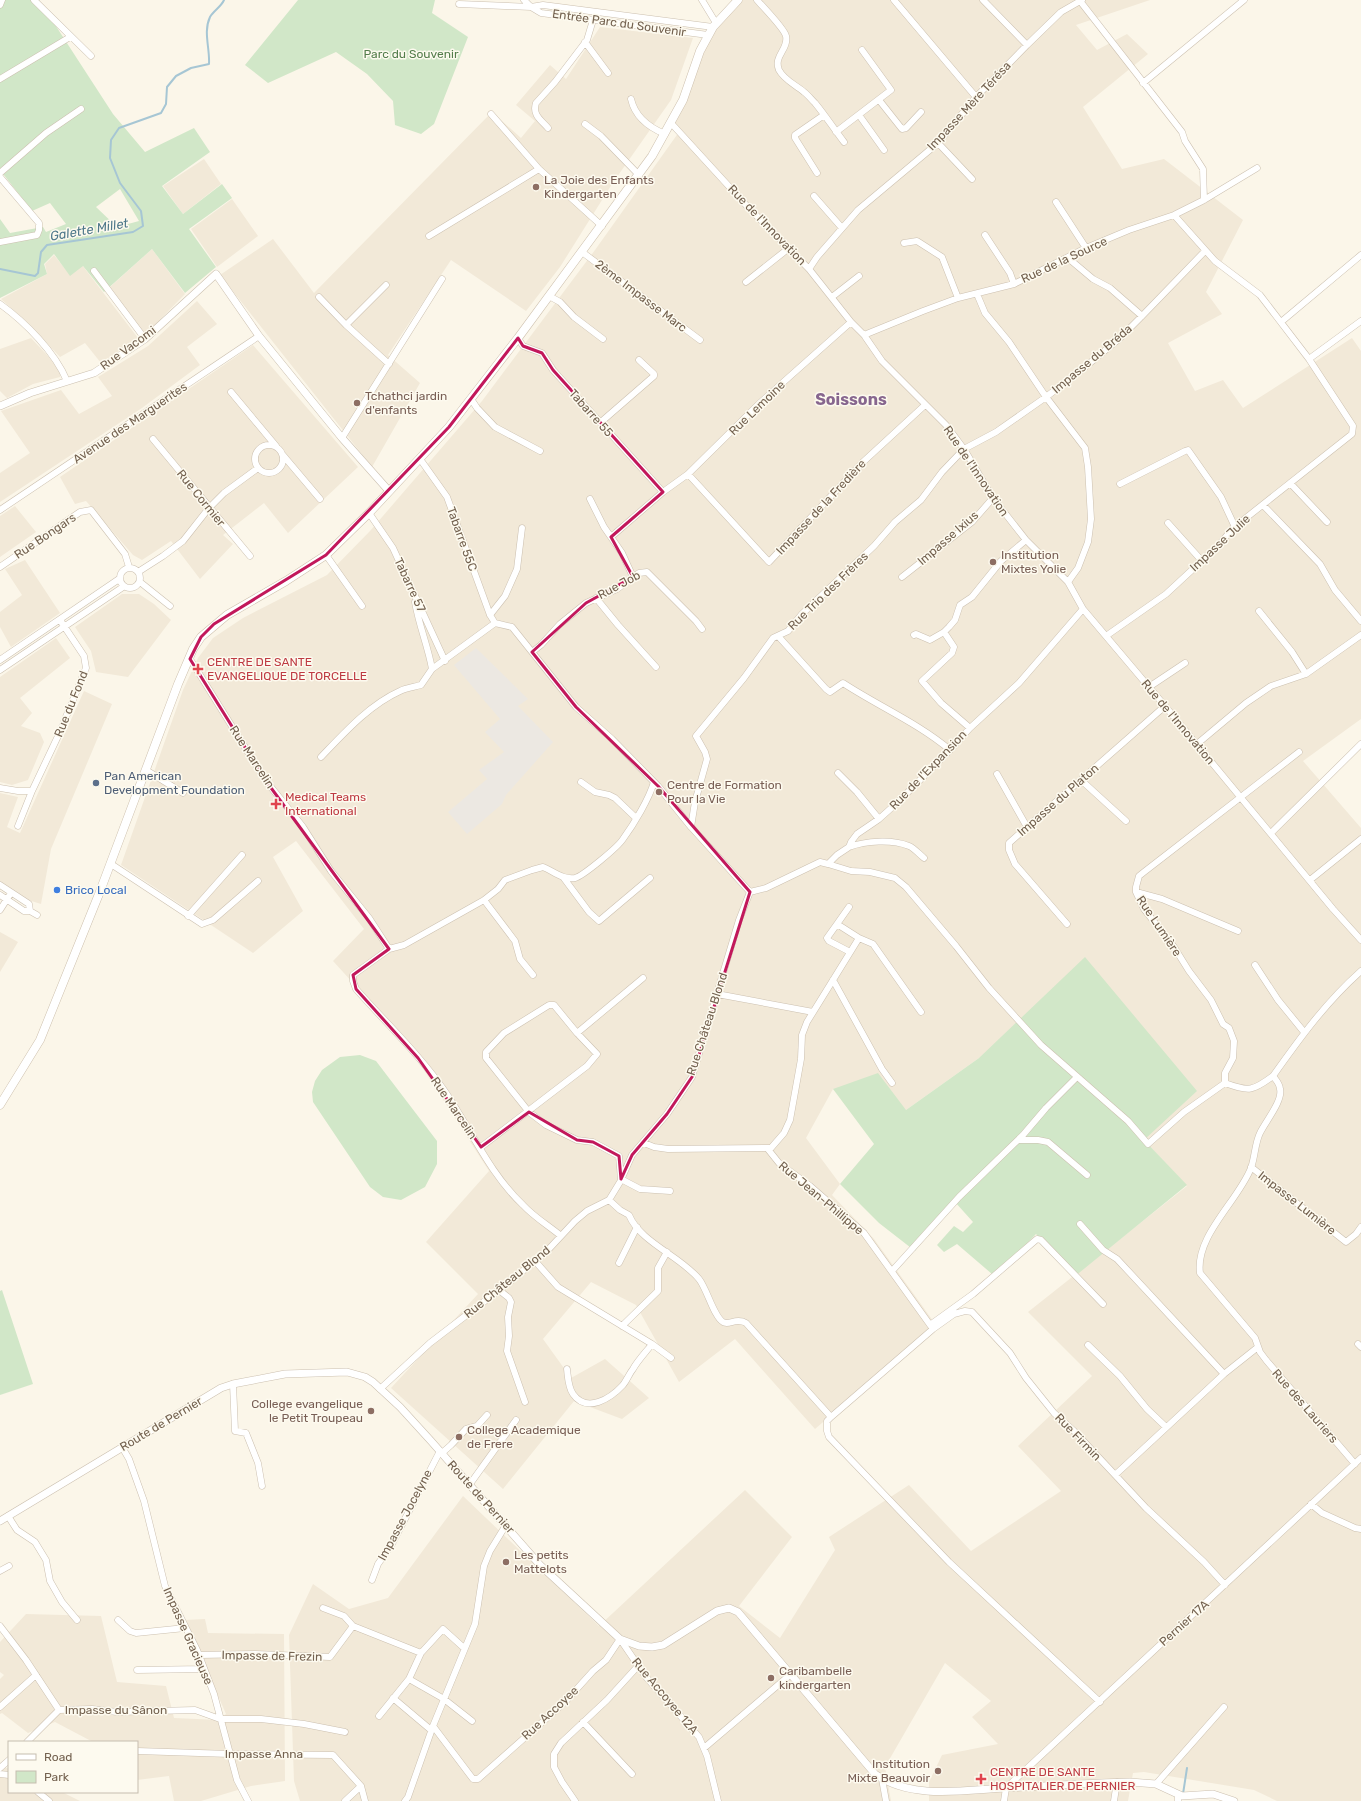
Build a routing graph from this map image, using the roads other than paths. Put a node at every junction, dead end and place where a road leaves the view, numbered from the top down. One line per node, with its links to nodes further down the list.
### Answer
1 (2, 0): 12 (street)
2 (34, 0): 17 (street)
3 (524, 0): 13 (street)
4 (702, 0): 15 (street)
5 (738, 0): 15 (main road)
6 (757, 0): 32 (street)
7 (894, 0): 25 (street)
8 (983, 0): 19 (street)
9 (1244, 0): 24 (street)
10 (1081, 1): 19 (street, Impasse Mère Térésa); 24 (street)
11 (459, 4): 13 (street, Entrée Parc du Souvenir)
12 (0, 5)
13 (531, 7): 14 (street, Entrée Parc du Souvenir); 15 (street, Entrée Parc du Souvenir)
14 (593, 20): 16 (street, Entrée Parc du Souvenir); 18 (street)
15 (714, 25): 16 (main road)
16 (708, 35): 33 (main road)
17 (70, 37): 21 (street); 23 (street)
18 (585, 42): 22 (street); 35 (street)
19 (1027, 45): 25 (street, Impasse Mère Térésa)
20 (862, 50): 27 (street)
21 (91, 56)
22 (608, 74)
23 (0, 79)
24 (1143, 83): 49 (street)
25 (976, 97): 39 (street, Impasse Mère Térésa)
26 (631, 99): 37 (street)
27 (879, 100): 29 (street); 31 (street)
28 (82, 109): 43 (street)
29 (921, 112)
30 (491, 114): 42 (street)
31 (859, 115): 36 (street); 40 (street)
32 (824, 116): 36 (street); 44 (street)
33 (671, 123): 37 (main road); 58 (street, Rue de l'Innovation)
34 (585, 124): 45 (street)
35 (548, 128)
36 (836, 132): 38 (street)
37 (665, 134): 45 (main road)
38 (844, 142)
39 (938, 143): 47 (street); 53 (street, Impasse Mère Térésa)
40 (884, 150)
41 (1257, 168): 49 (street, Rue de la Source)
42 (540, 169): 52 (street); 55 (street)
43 (0, 173)
44 (817, 173)
45 (638, 175): 52 (main road)
46 (0, 177): 56 (street)
47 (972, 179)
48 (814, 196): 53 (street)
49 (1204, 200): 51 (street, Rue de la Source)
50 (1056, 202): 59 (street)
51 (1174, 215): 59 (street, Rue de la Source); 60 (street)
52 (602, 226): 61 (main road)
53 (842, 228): 64 (street, Impasse Mère Térésa)
54 (985, 235): 69 (street)
55 (429, 236)
56 (0, 242)
57 (904, 243): 75 (street)
58 (789, 248): 64 (street, Rue de l'Innovation); 68 (street)
59 (1086, 248): 63 (street, Rue de la Source)
60 (1205, 251): 77 (street, Impasse du Bréda); 80 (street)
61 (582, 252): 72 (main road); 87 (street, 2ème Impasse Marc)
62 (1361, 255): 80 (street)
63 (1068, 258): 69 (street, Rue de la Source); 77 (street)
64 (810, 269): 74 (street, Rue de l'Innovation)
65 (94, 271): 85 (street)
66 (859, 276): 74 (street)
67 (442, 279): 90 (street)
68 (746, 282)
69 (1014, 284): 71 (street, Rue de la Source)
70 (386, 285): 81 (street)
71 (977, 294): 75 (street, Rue de la Source); 93 (street)
72 (549, 296): 84 (main road); 86 (street)
73 (319, 297): 81 (street)
74 (832, 298): 79 (street, Rue de l'Innovation)
75 (958, 298): 82 (street, Rue de la Source)
76 (0, 304): 91 (street)
77 (1142, 316): 93 (street, Impasse du Bréda)
78 (1361, 321): 88 (street)
79 (851, 322): 82 (street, Rue de l'Innovation); 110 (street, Rue Lemoine)
80 (1280, 322): 88 (street)
81 (346, 325): 90 (street)
82 (864, 335): 95 (street, Rue de l'Innovation)
83 (259, 336): 85 (street, Rue Vacomi); 99 (street); 120 (street, Avenue des Marguerites)
84 (518, 338): 94 (main road); 97 (street, Tabarre 55)
85 (145, 339): 91 (street, Rue Vacomi)
86 (603, 339)
87 (700, 340)
88 (1309, 359): 111 (street, Impasse Julie)
89 (639, 360): 97 (street)
90 (389, 364): 99 (street)
91 (67, 381): 96 (street, Rue Vacomi)
92 (231, 392): 98 (street)
93 (1046, 397): 103 (street, Impasse du Bréda); 138 (street)
94 (471, 399): 104 (street); 106 (main road)
95 (925, 405): 103 (street, Rue de l'Innovation); 110 (street, Impasse de la Fredière)
96 (0, 406)
97 (601, 422): 114 (street, Tabarre 55)
98 (266, 434): 101 (street); 102 (street)
99 (342, 438): 113 (street)
100 (153, 439): 119 (street, Rue Cormier)
101 (276, 446): 102 (street); 105 (street)
102 (262, 448): 108 (street)
103 (964, 449): 115 (street, Rue de l'Innovation); 155 (street, Rue Trio des Frères)
104 (540, 451)
105 (282, 454): 107 (street); 109 (street)
106 (420, 459): 113 (main road); 146 (street, Tabarre 55C)
107 (293, 466): 109 (street); 116 (street)
108 (258, 468): 109 (street); 119 (street)
109 (279, 469)
110 (688, 474): 114 (street, Rue Lemoine)
111 (1290, 483): 118 (street, Impasse Julie); 122 (street)
112 (1120, 484): 124 (street)
113 (390, 491): 121 (main road)
114 (663, 492): 126 (street, Rue Lemoine)
115 (992, 498): 127 (street, Rue de l'Innovation); 135 (street, Impasse Ixius)
116 (320, 499)
117 (590, 499): 126 (street)
118 (1263, 505): 124 (street, Impasse Julie); 148 (street)
119 (209, 508): 129 (street, Rue Cormier); 133 (street)
120 (0, 510)
121 (369, 513): 128 (main road); 140 (street, Tabarre 57)
122 (1327, 522)
123 (1168, 523): 130 (street)
124 (1235, 527): 130 (street, Impasse Julie)
125 (522, 528): 146 (street)
126 (611, 537): 134 (street)
127 (1026, 540): 138 (street, Rue de l'Innovation); 152 (street)
128 (326, 555): 143 (street); 158 (main road)
129 (250, 556)
130 (1202, 560): 156 (street, Impasse Julie)
131 (0, 567): 132 (street, Rue Bongars)
132 (129, 568): 133 (street); 136 (street)
133 (138, 572): 137 (street)
134 (632, 577): 141 (street, Rue Job); 151 (street, Rue Job)
135 (902, 577)
136 (119, 579): 139 (street); 147 (street)
137 (140, 582): 139 (street); 142 (street)
138 (1068, 582): 144 (street, Rue de l'Innovation)
139 (123, 587): 150 (street)
140 (414, 594): 160 (street, Tabarre 57); 164 (street)
141 (596, 598): 157 (street, Rue Job); 162 (street)
142 (170, 606)
143 (362, 606)
144 (1083, 609): 156 (street, Rue de l'Innovation); 168 (street, Rue de l'Expansion)
145 (1259, 611): 165 (street)
146 (490, 615): 149 (street, Tabarre 55C)
147 (60, 620): 150 (street, Rue du Fond); 159 (street)
148 (1361, 621)
149 (495, 623): 157 (street); 160 (street)
150 (65, 628): 163 (street); 181 (street, Rue du Fond)
151 (702, 629)
152 (944, 632): 153 (street); 168 (street)
153 (914, 635)
154 (1361, 635): 165 (street)
155 (778, 636): 171 (street); 188 (street, Rue Trio des Frères)
156 (1106, 636): 166 (street, Rue de l'Innovation)
157 (532, 652): 179 (street)
158 (190, 659): 174 (main road); 218 (street, Rue Marcelin)
159 (0, 660)
160 (445, 661): 164 (street)
161 (1185, 663): 166 (street)
162 (656, 666)
163 (0, 670)
164 (432, 670): 173 (street)
165 (1306, 674): 169 (street)
166 (1149, 687): 167 (street, Rue de l'Innovation)
167 (1165, 706): 169 (street, Rue de l'Innovation); 177 (street, Impasse du Platon)
168 (970, 728): 171 (street, Rue de l'Expansion)
169 (1197, 744): 183 (street, Rue de l'Innovation)
170 (1361, 744): 190 (street)
171 (950, 750): 185 (street, Rue de l'Expansion)
172 (1299, 752): 183 (street, Rue Lumière)
173 (321, 757)
174 (146, 770): 182 (street); 195 (main road)
175 (838, 773): 185 (street)
176 (997, 774): 189 (street)
177 (1081, 780): 186 (street); 189 (street, Impasse du Platon)
178 (581, 782): 184 (street)
179 (654, 782): 184 (street); 188 (street)
180 (0, 788): 181 (street)
181 (32, 791): 187 (street, Rue du Fond)
182 (183, 793)
183 (1240, 797): 190 (street, Rue de l'Innovation); 204 (street, Rue Lumière)
184 (636, 818): 197 (street)
185 (879, 820): 192 (street, Rue de l'Expansion)
186 (1126, 821)
187 (18, 826)
188 (691, 827): 203 (street)
189 (1027, 827): 214 (street, Impasse du Platon)
190 (1271, 833): 199 (street, Rue de l'Innovation)
191 (1361, 839): 199 (street)
192 (849, 847): 194 (street); 196 (street, Rue de l'Expansion)
193 (242, 855): 212 (street)
194 (924, 858)
195 (111, 864): 212 (street); 234 (main road)
196 (828, 864): 203 (street); 231 (street)
197 (563, 877): 198 (street); 207 (street)
198 (650, 878)
199 (1310, 880): 217 (street, Rue de l'Innovation)
200 (258, 881): 212 (street)
201 (0, 885): 202 (street)
202 (11, 892): 206 (street); 210 (street)
203 (750, 892): 225 (street, Rue Château Blond)
204 (1136, 892): 215 (street); 233 (street, Rue Lumière)
205 (0, 895): 206 (street)
206 (6, 899): 209 (street); 210 (street)
207 (484, 900): 218 (street); 222 (street)
208 (849, 907): 213 (street)
209 (0, 910)
210 (30, 911): 211 (street)
211 (37, 915)
212 (188, 916)
213 (837, 924): 216 (street); 219 (street)
214 (1067, 924)
215 (1238, 931)
216 (860, 938): 219 (street); 227 (street)
217 (1361, 940)
218 (389, 949): 238 (street, Rue Marcelin)
219 (850, 952): 224 (street)
220 (1255, 965): 228 (street)
221 (1361, 971): 228 (street)
222 (533, 975)
223 (643, 978): 229 (street)
224 (833, 980): 226 (street); 232 (street)
225 (717, 994): 226 (street); 237 (street, Rue Château Blond)
226 (813, 1012): 239 (street)
227 (921, 1012)
228 (1304, 1032): 230 (street)
229 (577, 1033): 235 (street); 235 (street)
230 (1273, 1076): 233 (street); 240 (street, Rue des Lauriers)
231 (1078, 1077): 233 (street); 236 (street)
232 (892, 1083)
233 (1225, 1083)
234 (0, 1105)
235 (529, 1112): 238 (street); 242 (street)
236 (1018, 1140): 241 (street); 252 (street)
237 (644, 1142): 239 (street); 242 (street, Rue Château Blond)
238 (480, 1147): 248 (street, Rue Marcelin)
239 (767, 1148): 252 (street, Rue Jean-Phillippe)
240 (1251, 1167): 247 (street, Impasse Lumière); 259 (street, Rue des Lauriers)
241 (1087, 1175)
242 (621, 1179): 243 (street); 244 (street, Rue Château Blond)
243 (670, 1191)
244 (609, 1200): 246 (street); 248 (street, Rue Château Blond)
245 (1080, 1224): 262 (street)
246 (637, 1226): 249 (street); 251 (street)
247 (1361, 1227)
248 (561, 1236): 250 (street, Rue Château Blond)
249 (667, 1252): 255 (street); 267 (street)
250 (534, 1261): 253 (street, Rue Château Blond); 255 (street)
251 (619, 1263)
252 (892, 1271): 256 (street, Rue Jean-Phillippe)
253 (499, 1290): 264 (street, Rue Château Blond); 265 (street)
254 (1103, 1304): 256 (street)
255 (622, 1326): 257 (street)
256 (931, 1327): 267 (street); 274 (street, Rue Firmin)
257 (652, 1344): 260 (street); 261 (street)
258 (1088, 1345): 269 (street)
259 (1258, 1347): 262 (street); 273 (street, Rue des Lauriers)
260 (670, 1358)
261 (567, 1369)
262 (1224, 1374): 269 (street)
263 (233, 1384): 264 (street, Route de Pernier); 270 (street, Route de Pernier); 276 (street)
264 (380, 1389): 271 (street, Route de Pernier)
265 (525, 1402)
266 (487, 1415): 271 (street, Impasse Jocelyne)
267 (831, 1417): 304 (street)
268 (516, 1420): 275 (street)
269 (1166, 1427): 274 (street)
270 (122, 1448): 278 (street, Route de Pernier); 291 (street, Impasse Gracieuse)
271 (441, 1452): 275 (street, Route de Pernier); 284 (street, Impasse Jocelyne)
272 (1361, 1458): 273 (street, Pernier 17A)
273 (1355, 1464): 277 (street, Pernier 17A)
274 (1115, 1475): 285 (street, Rue Firmin)
275 (470, 1484): 280 (street, Route de Pernier)
276 (262, 1486)
277 (1311, 1504): 281 (street); 285 (street, Pernier 17A)
278 (8, 1516): 279 (street, Route de Pernier); 287 (street)
279 (0, 1521)
280 (506, 1525): 292 (street, Route de Pernier); 293 (street)
281 (1361, 1529)
282 (9, 1566): 283 (street)
283 (0, 1571)
284 (372, 1580)
285 (1225, 1585): 304 (street, Pernier 17A)
286 (323, 1608): 290 (street)
287 (77, 1620)
288 (118, 1620): 291 (street)
289 (0, 1626): 300 (street)
290 (353, 1626): 294 (street); 295 (street, Impasse de Frezin)
291 (186, 1628): 295 (street, Impasse Gracieuse)
292 (620, 1639): 296 (street, Rue Accoyee 12A); 299 (street, Route de Pernier); 312 (street, Rue Accoyee)
293 (464, 1648): 294 (street); 303 (street)
294 (421, 1653): 301 (street)
295 (199, 1655): 297 (street, Impasse Gracieuse)
296 (638, 1666): 311 (street); 315 (street, Rue Accoyee 12A)
297 (204, 1669): 298 (street); 309 (street, Impasse Gracieuse)
298 (137, 1670)
299 (791, 1674): 315 (street); 321 (street, Route de Pernier)
300 (36, 1675): 305 (street); 307 (street)
301 (409, 1679): 302 (street); 303 (street)
302 (393, 1698): 308 (street); 312 (street)
303 (444, 1699): 310 (street); 312 (street)
304 (1100, 1702): 325 (street, Pernier 17A)
305 (0, 1707)
306 (1224, 1707): 323 (street)
307 (59, 1710): 309 (street, Impasse du Sânon); 314 (street)
308 (379, 1716)
309 (220, 1719): 313 (street, Impasse du Sânon); 317 (street, Impasse Gracieuse)
310 (472, 1721)
311 (584, 1722): 320 (street); 333 (street)
312 (432, 1728): 332 (street)
313 (345, 1732)
314 (28, 1741)
315 (704, 1748): 334 (street, Rue Accoyee 12A)
316 (138, 1751): 317 (street, Impasse Anna)
317 (230, 1754): 324 (street, Impasse Anna); 329 (street, Impasse Gracieuse)
318 (8, 1761): 319 (street)
319 (0, 1768)
320 (632, 1774)
321 (882, 1779): 325 (street, Route de Pernier); 335 (street)
322 (1117, 1782): 323 (street, Route de Pernier); 325 (street, Route de Pernier); 337 (street)
323 (1156, 1784): 327 (street, Route de Pernier)
324 (361, 1786): 330 (street); 331 (street, Impasse Anna)
325 (1006, 1788): 336 (street)
326 (39, 1793): 328 (street)
327 (1178, 1798): 338 (street, Route de Pernier)
328 (49, 1801)
329 (248, 1801)
330 (345, 1801)
331 (365, 1801)
332 (405, 1801)
333 (575, 1801)
334 (718, 1801)
335 (886, 1801)
336 (1004, 1801)
337 (1114, 1801)
338 (1234, 1801)

